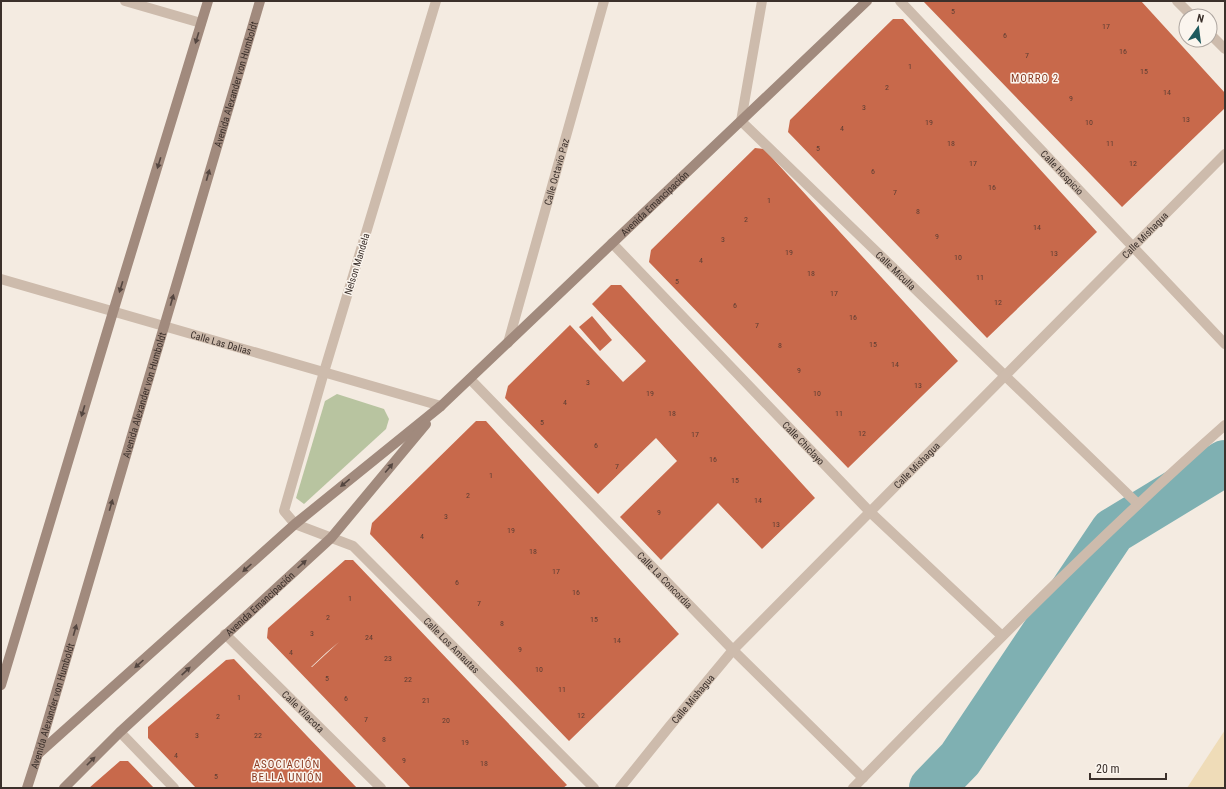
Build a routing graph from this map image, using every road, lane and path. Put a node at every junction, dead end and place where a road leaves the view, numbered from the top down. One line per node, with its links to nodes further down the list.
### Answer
1 (125, 1): 9 (street)
2 (208, 1): 9 (street)
3 (260, 1): 16 (street, Avenida Alexander von Humboldt, one-way to 3)
4 (436, 1): 19 (street, Nelson Mandela)
5 (604, 1): 17 (street, Calle Octavio Paz)
6 (762, 1): 10 (street)
7 (867, 1): 10 (street, Avenida Emancipación)
8 (900, 1): 13 (street, Calle Hospicio)
9 (201, 23): 15 (street, one-way to 15)
10 (741, 121): 12 (street, Avenida Emancipación); 20 (street, Calle Miculla)
11 (1225, 154): 13 (street, Calle Mishagua)
12 (612, 244): 17 (street, Avenida Emancipación); 25 (street, Calle Chiclayo)
13 (1133, 247): 18 (street, Calle Hospicio); 20 (street, Calle Mishagua)
14 (1, 279): 15 (street, Calle Las Dalias)
15 (113, 312): 16 (street, Calle Las Dalias); 31 (street, one-way to 31)
16 (164, 326): 19 (street, Calle Las Dalias); 33 (street, Avenida Alexander von Humboldt, one-way to 16)
17 (508, 343): 21 (street, Avenida Emancipación)
18 (1225, 344)
19 (324, 372): 22 (street, Calle Las Dalias); 26 (street, Nelson Mandela)
20 (1005, 376): 24 (street, Calle Miculla); 25 (street, Calle Mishagua)
21 (470, 379): 22 (street, Avenida Emancipación); 30 (street, Calle La Concordia)
22 (441, 406): 26 (street, Avenida Emancipación, one-way to 26); 27 (street, Avenida Emancipación, one-way to 22)
23 (1225, 425): 24 (street)
24 (1138, 504): 29 (street)
25 (870, 512): 29 (street, Calle Chiclayo); 30 (street, Calle Mishagua)
26 (295, 524): 27 (street, Calle Los Amautas); 33 (street, Avenida Emancipación, one-way to 33)
27 (331, 538): 28 (street, Avenida Emancipación, one-way to 27); 39 (street, Calle Los Amautas)
28 (225, 634): 32 (street, Avenida Emancipación, one-way to 28); 38 (street, Calle Vilacota)
29 (1002, 636): 34 (street)
30 (733, 650): 34 (street, Calle La Concordia); 40 (street, Calle Mishagua)
31 (1, 685)
32 (120, 732): 36 (street, Avenida Emancipación, one-way to 32); 37 (street)
33 (38, 754): 35 (street, Avenida Alexander von Humboldt)
34 (862, 778): 41 (street)
35 (27, 788)
36 (64, 788)
37 (174, 788)
38 (381, 788)
39 (594, 788)
40 (620, 788)
41 (853, 788)

